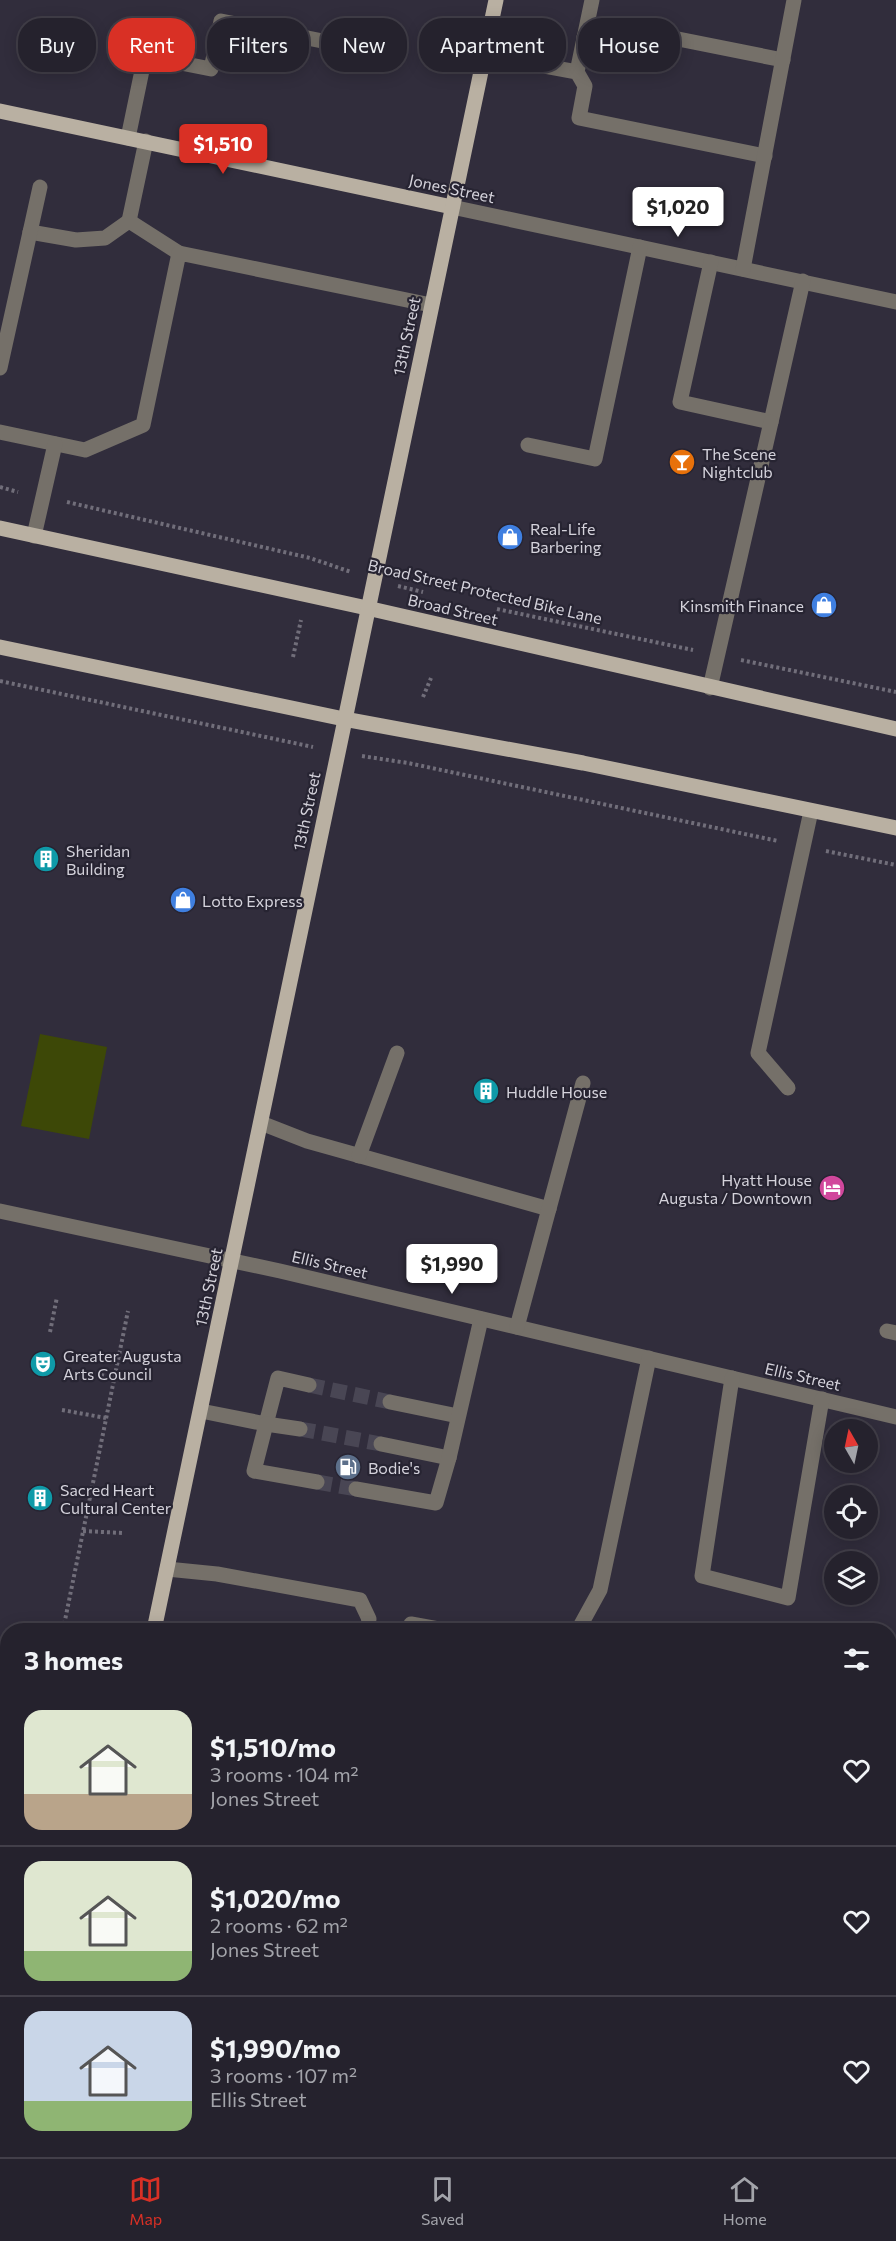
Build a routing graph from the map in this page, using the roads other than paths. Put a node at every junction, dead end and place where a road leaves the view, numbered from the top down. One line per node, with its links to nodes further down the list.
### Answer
1 (496, 0): 4 (main road, 13th Street)
2 (592, 0): 5 (street)
3 (794, 0): 8 (street)
4 (492, 18)
5 (588, 18)
6 (680, 39): 8 (street)
7 (321, 41): 14 (street)
8 (783, 60): 16 (street)
9 (578, 67): 12 (street)
10 (566, 70): 12 (street)
11 (481, 72): 18 (main road, 13th Street)
12 (577, 72): 16 (street)
13 (0, 111): 14 (main road, Jones Street)
14 (129, 138): 15 (main road, Jones Street)
15 (146, 141): 18 (main road, Jones Street); 19 (street)
16 (765, 156): 24 (street)
17 (40, 187): 20 (street)
18 (452, 207): 21 (street, Jones Street); 27 (main road, 13th Street)
19 (129, 221): 20 (street); 22 (street)
20 (30, 232): 28 (street)
21 (640, 247): 23 (street, Jones Street); 32 (street)
22 (179, 252): 27 (street); 31 (street)
23 (711, 262): 24 (street, Jones Street); 29 (street)
24 (743, 269): 25 (street, Jones Street)
25 (803, 281): 26 (street, Jones Street); 29 (street)
26 (896, 302)
27 (431, 305): 35 (main road, 13th Street)
28 (0, 368)
29 (771, 422): 37 (street)
30 (0, 432): 31 (street)
31 (55, 444): 34 (street)
32 (528, 445)
33 (0, 528): 34 (main road, Broad Street)
34 (34, 536): 35 (main road, Broad Street)
35 (367, 608): 37 (main road, Broad Street); 38 (main road, 13th Street)
36 (0, 647): 38 (main road)
37 (710, 688): 39 (main road, Broad Street)
38 (344, 719): 40 (main road); 45 (main road, 13th Street)
39 (896, 729)
40 (811, 811): 41 (main road); 44 (street)
41 (896, 828)
42 (397, 1053): 46 (street)
43 (583, 1083): 47 (street)
44 (788, 1089)
45 (261, 1123): 46 (street); 49 (main road, 13th Street)
46 (359, 1156): 47 (street)
47 (549, 1209): 51 (street)
48 (0, 1211): 49 (street, Ellis Street)
49 (232, 1260): 50 (street, Ellis Street); 57 (main road, 13th Street)
50 (481, 1319): 51 (street, Ellis Street); 58 (street)
51 (517, 1327): 52 (street, Ellis Street)
52 (649, 1358): 53 (street, Ellis Street); 69 (street)
53 (732, 1378): 55 (street, Ellis Street); 55 (street)
54 (309, 1385): 60 (street)
55 (822, 1399): 59 (street, Ellis Street)
56 (390, 1402): 58 (street)
57 (201, 1411): 60 (street); 66 (main road, 13th Street)
58 (458, 1416): 63 (street)
59 (896, 1417)
60 (266, 1424): 61 (street); 64 (street)
61 (300, 1429)
62 (381, 1444): 63 (street)
63 (449, 1458): 65 (street)
64 (317, 1482)
65 (356, 1489)
66 (167, 1569): 67 (main road, 13th Street); 68 (street)
67 (155, 1623)
68 (368, 1623)
69 (582, 1623)

